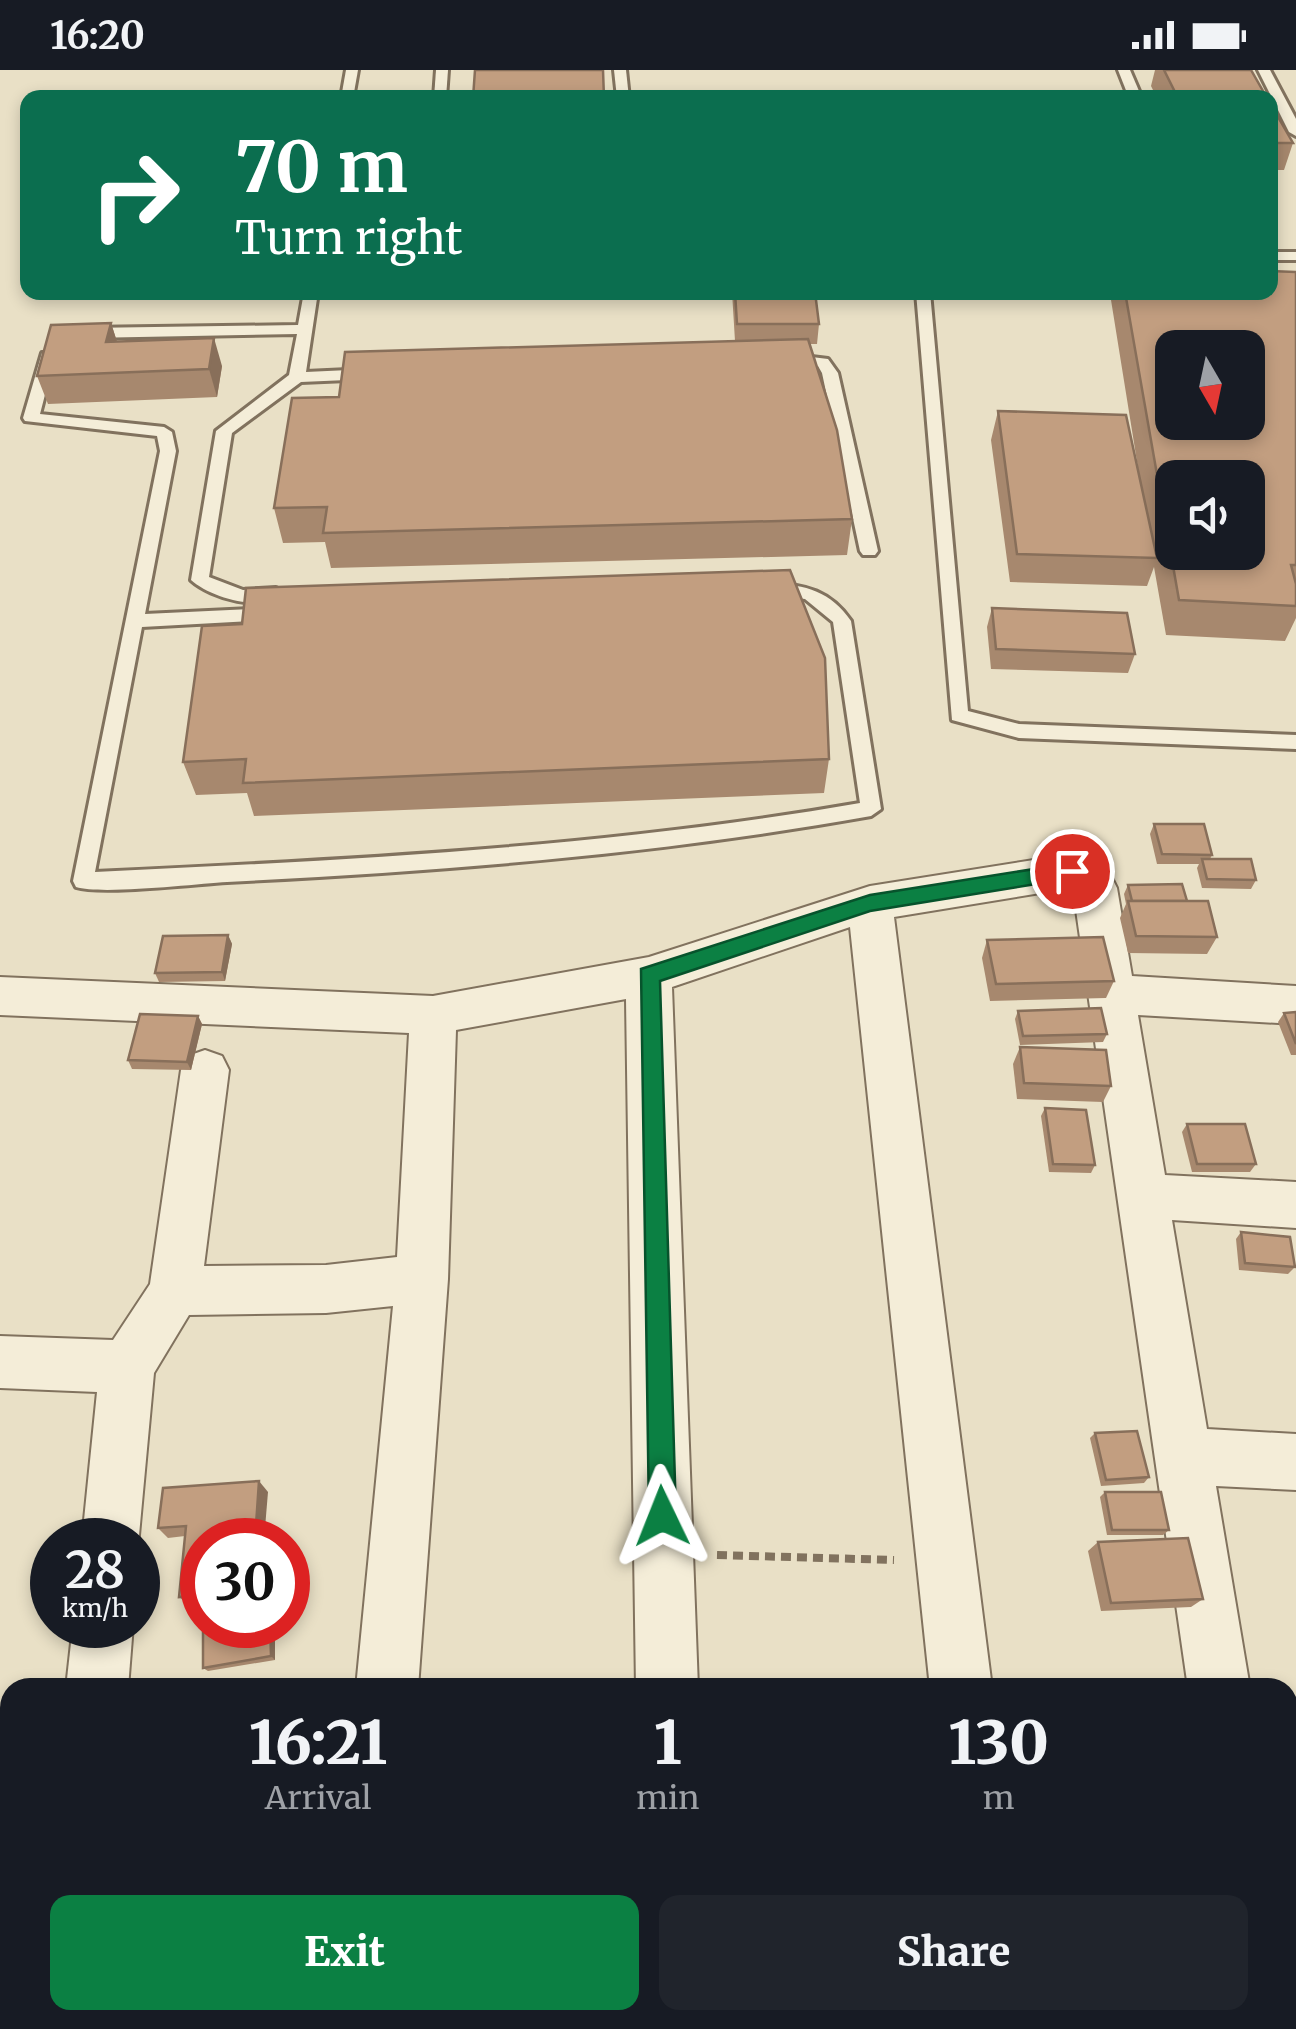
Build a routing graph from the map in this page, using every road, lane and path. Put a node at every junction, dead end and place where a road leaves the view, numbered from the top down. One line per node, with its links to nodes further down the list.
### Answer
1 (1278, 97): 2 (lane)
2 (1296, 132)
3 (309, 300): 5 (lane)
4 (925, 300): 12 (lane)
5 (304, 328): 8 (lane); 11 (lane)
6 (759, 360): 9 (lane)
7 (393, 374): 8 (lane)
8 (296, 377): 11 (lane)
9 (869, 551)
10 (744, 592): 11 (lane)
11 (134, 621)
12 (1296, 742)
13 (870, 903): 14 (street); 15 (street); 30 (street)
14 (649, 976): 18 (street); 29 (street)
15 (1111, 994): 17 (street); 20 (street)
16 (0, 996): 18 (street)
17 (1296, 1005)
18 (433, 1016): 22 (street)
19 (205, 1070): 23 (street)
20 (1142, 1196): 21 (street); 26 (street)
21 (1296, 1205)
22 (422, 1279): 23 (street); 33 (street)
23 (174, 1292): 25 (street)
24 (0, 1362): 25 (street)
25 (127, 1367): 28 (street)
26 (1182, 1456): 27 (street); 36 (street)
27 (1296, 1462)
28 (112, 1518)
29 (664, 1554): 30 (path); 34 (street)
30 (945, 1561): 35 (street)
31 (100, 1648): 32 (street)
32 (98, 1678)
33 (389, 1678)
34 (666, 1678)
35 (960, 1678)
36 (1218, 1678)

